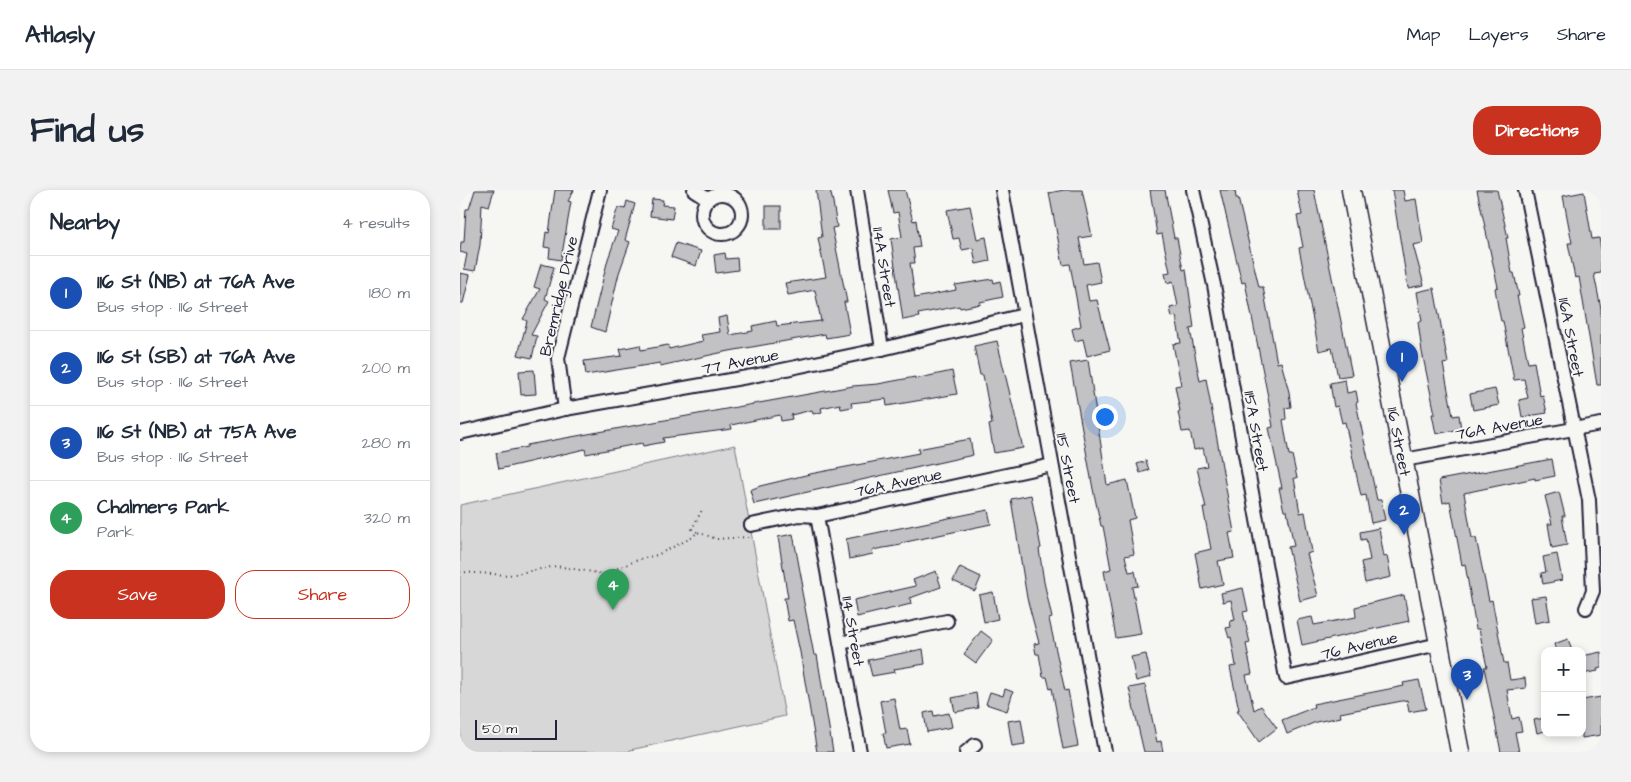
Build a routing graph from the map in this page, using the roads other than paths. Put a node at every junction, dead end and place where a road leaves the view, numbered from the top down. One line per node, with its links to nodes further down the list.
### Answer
1 (600, 190): 11 (street, Bremridge Drive)
2 (694, 190): 8 (street)
3 (856, 190): 10 (street, 114A Street)
4 (1002, 190): 9 (street, 115 Street)
5 (1192, 190): 23 (street, 115A Street)
6 (1351, 190): 15 (street, 116 Street)
7 (1525, 190): 13 (street, 116A Street)
8 (708, 199)
9 (1024, 315): 10 (street, 77 Avenue); 16 (street, 115 Street)
10 (882, 349): 11 (street, 77 Avenue)
11 (565, 410): 14 (street, 77 Avenue)
12 (1601, 424): 13 (street, 76A Avenue)
13 (1574, 429): 15 (street, 76A Avenue); 19 (street, 116A Street)
14 (460, 433)
15 (1404, 460): 22 (street, 116 Street)
16 (1052, 466): 17 (street, 76A Avenue); 25 (street, 115 Street)
17 (817, 516): 18 (street, 76A Avenue); 21 (street, 114 Street)
18 (751, 525)
19 (1586, 608)
20 (947, 621): 21 (street)
21 (840, 643): 24 (street, 114 Street)
22 (1439, 644): 23 (street, 76 Avenue); 26 (street, 116 Street)
23 (1286, 678)
24 (860, 752)
25 (1105, 752)
26 (1460, 752)

